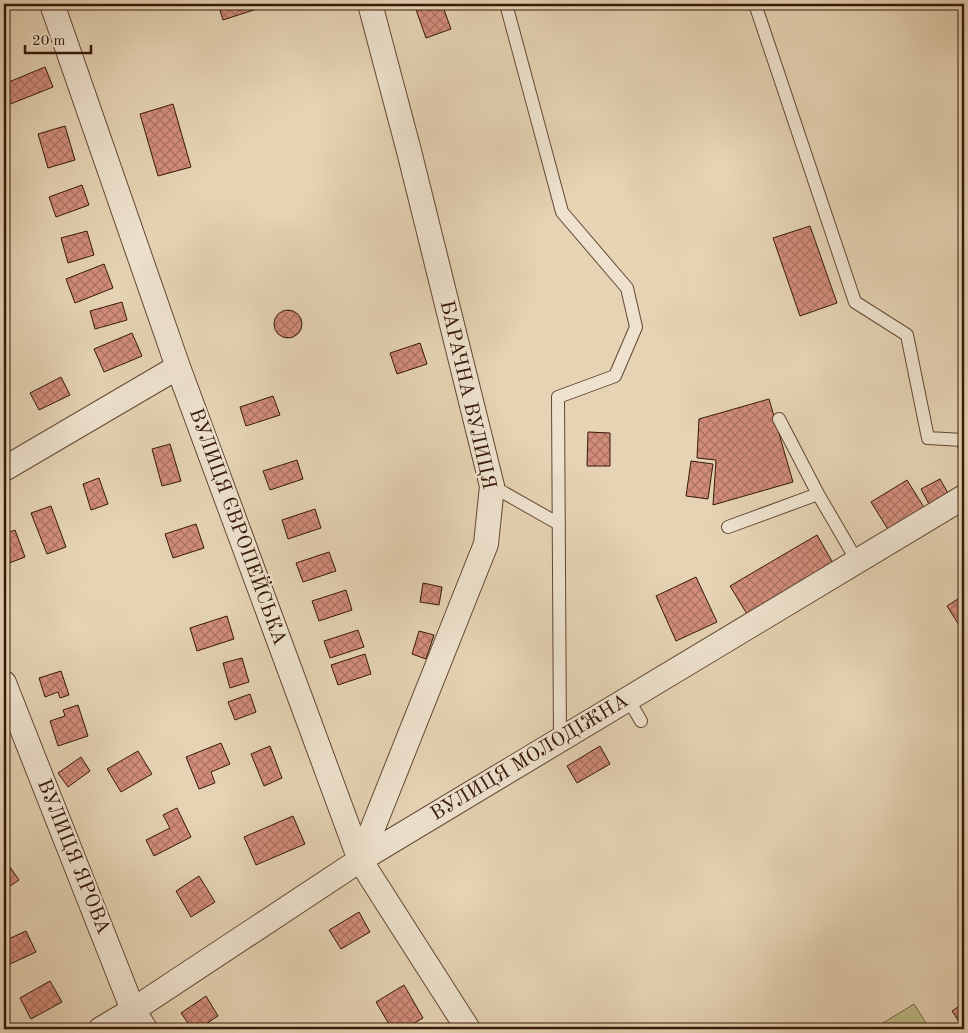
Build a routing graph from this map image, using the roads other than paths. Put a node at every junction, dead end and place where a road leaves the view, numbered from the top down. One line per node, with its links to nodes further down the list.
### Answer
1 (52, 4): 5 (street, ВУЛИЦЯ ЄВРОПЕЙСЬКА)
2 (370, 4): 9 (street, БАРАЧНА ВУЛИЦЯ)
3 (506, 4): 12 (lane)
4 (754, 4): 7 (lane)
5 (178, 367): 8 (street); 19 (street, ВУЛИЦЯ ЄВРОПЕЙСЬКА)
6 (780, 419): 10 (lane)
7 (964, 446)
8 (4, 469)
9 (492, 486): 12 (lane); 19 (street, БАРАЧНА ВУЛИЦЯ)
10 (818, 494): 13 (lane); 14 (lane)
11 (964, 497): 14 (street, ВУЛИЦЯ МОЛОДІЖНА)
12 (559, 524): 18 (lane)
13 (728, 527)
14 (857, 561): 16 (street, ВУЛИЦЯ МОЛОДІЖНА)
15 (4, 683): 20 (street, ВУЛИЦЯ ЯРОВА)
16 (628, 699): 17 (lane); 18 (street, ВУЛИЦЯ МОЛОДІЖНА)
17 (641, 721)
18 (560, 740): 19 (street, ВУЛИЦЯ МОЛОДІЖНА)
19 (360, 860): 20 (street, ВУЛИЦЯ МОЛОДІЖНА); 22 (street, ВУЛИЦЯ ЄВРОПЕЙСЬКА)
20 (139, 1020): 21 (street, ВУЛИЦЯ МОЛОДІЖНА)
21 (101, 1029)
22 (468, 1029)

